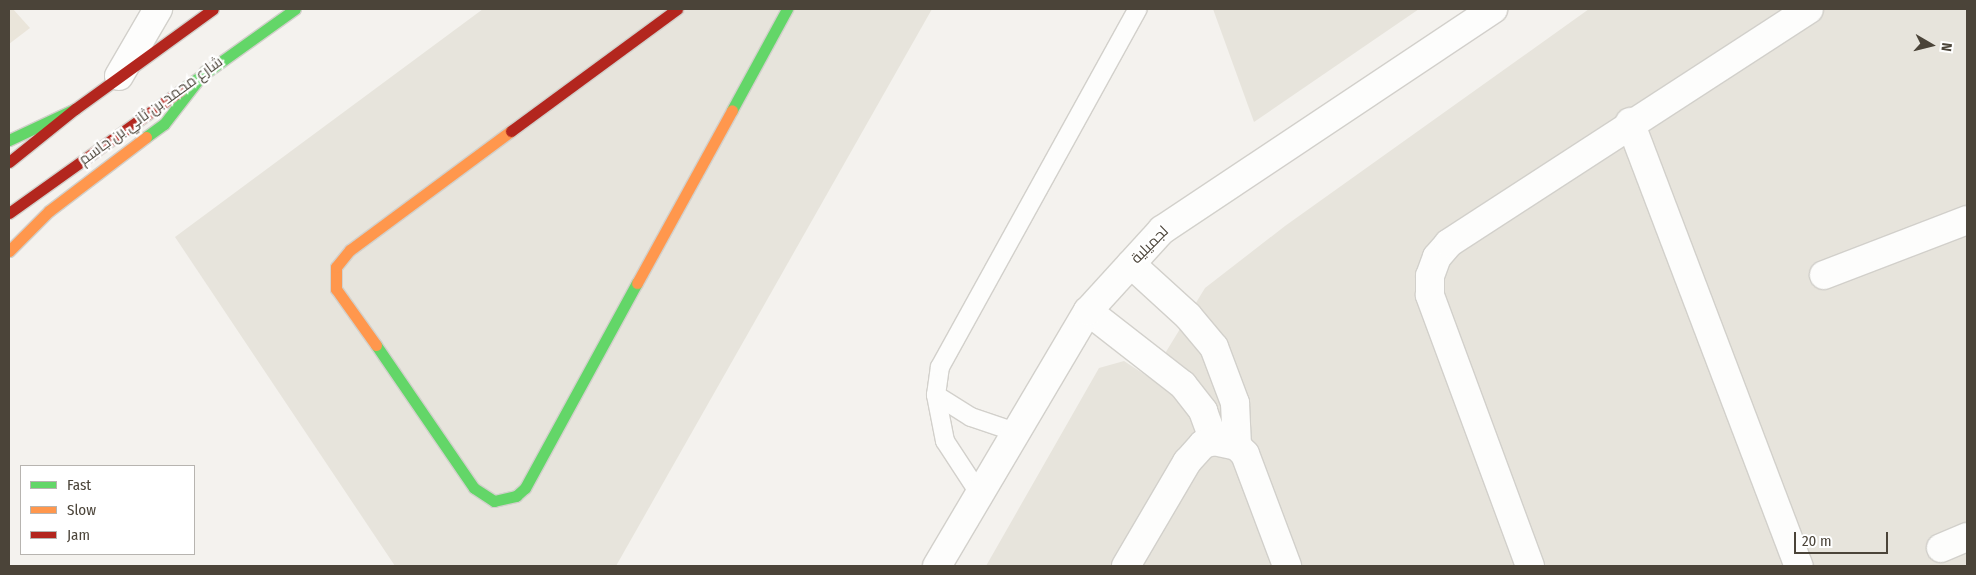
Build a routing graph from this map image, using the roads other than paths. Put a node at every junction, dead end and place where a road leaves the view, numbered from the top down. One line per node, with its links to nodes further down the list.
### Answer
1 (158, 9): 10 (street)
2 (213, 9): 10 (main road)
3 (295, 9): 9 (main road, شارع محمد بن ثاني بن جاسم)
4 (677, 9): 5 (main road)
5 (787, 9)
6 (1138, 9): 21 (lane)
7 (1492, 9): 18 (street, لجميلية)
8 (1809, 9): 12 (street)
9 (205, 72): 15 (main road, شارع محمد بن ثاني بن جاسم); 17 (main road)
10 (119, 76): 11 (main road)
11 (75, 109): 13 (main road); 14 (main road)
12 (1630, 122): 30 (street); 31 (street)
13 (9, 140)
14 (9, 162)
15 (9, 213)
16 (1967, 220): 19 (street)
17 (9, 250)
18 (1131, 264): 20 (street, لجميلية); 23 (street)
19 (1824, 275)
20 (1088, 311): 22 (street, لجميلية); 23 (street)
21 (936, 395): 22 (lane); 24 (lane)
22 (1015, 432): 24 (street, لجميلية)
23 (1226, 443): 28 (street); 29 (street)
24 (979, 493): 27 (street, لجميلية)
25 (1967, 537): 26 (street)
26 (1941, 548)
27 (937, 566)
28 (1126, 566)
29 (1287, 566)
30 (1530, 566)
31 (1799, 566)

